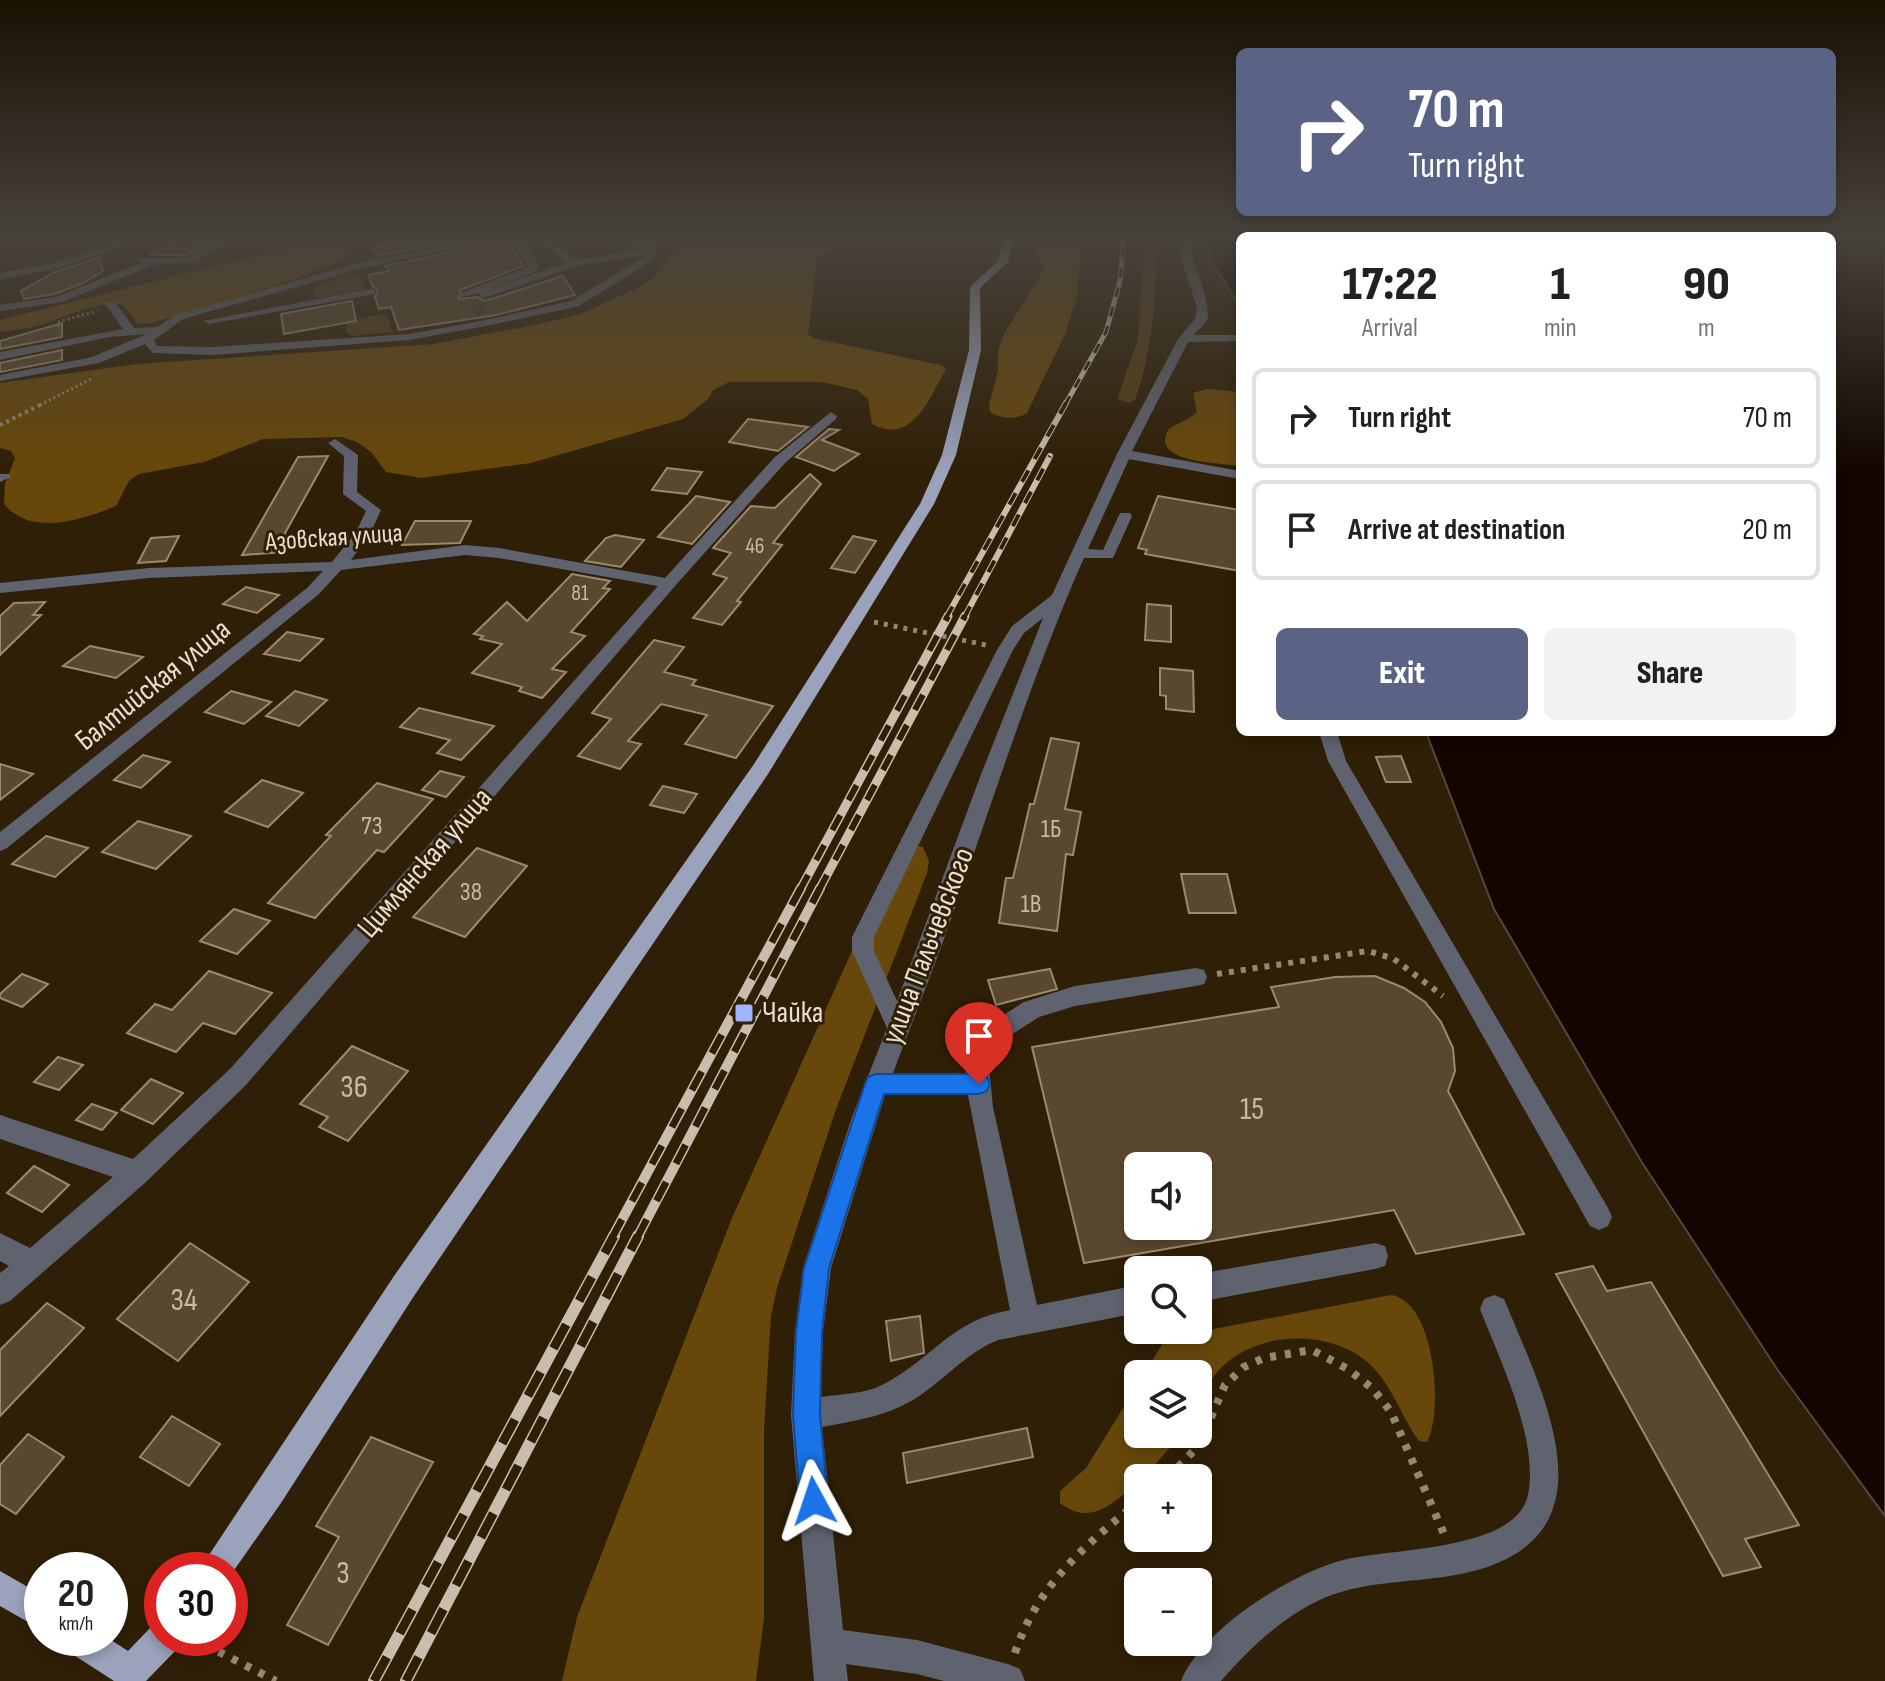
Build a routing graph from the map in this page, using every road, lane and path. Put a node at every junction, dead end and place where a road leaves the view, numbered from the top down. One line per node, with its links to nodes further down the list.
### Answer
1 (77, 315): 10 (path)
2 (119, 315): 8 (street)
3 (187, 315): 9 (street)
4 (240, 315): 9 (street)
5 (457, 315): 12 (street)
6 (975, 315): 53 (main road)
7 (1202, 315): 13 (street, улица Пальчевского)
8 (126, 326): 9 (street); 10 (street)
9 (158, 330): 12 (street)
10 (61, 336): 14 (street)
11 (1236, 338): 13 (street)
12 (148, 339): 15 (street)
13 (1184, 339): 20 (street, улица Пальчевского)
14 (0, 356)
15 (4, 378)
16 (81, 386): 18 (path)
17 (831, 416): 25 (street, Цимлянская улица)
18 (0, 425)
19 (335, 443): 24 (street, Балтийская улица)
20 (1124, 454): 21 (street); 23 (street, улица Пальчевского)
21 (1236, 474)
22 (1125, 516): 23 (street)
23 (1079, 553): 27 (street, улица Пальчевского)
24 (337, 566): 25 (street, Азовская улица); 26 (street, Азовская улица); 32 (street, Балтийская улица)
25 (669, 583): 40 (street, Цимлянская улица)
26 (0, 588)
27 (1059, 597): 29 (street); 36 (street, улица Пальчевского)
28 (886, 624): 29 (path)
29 (1005, 650): 36 (street)
30 (1329, 736): 41 (street)
31 (0, 818): 32 (street)
32 (22, 825): 33 (street, Балтийская улица)
33 (0, 843)
34 (1196, 977): 35 (path); 38 (street)
35 (1445, 998)
36 (898, 1028): 37 (street, улица Пальчевского)
37 (876, 1084): 38 (street); 50 (street, улица Пальчевского)
38 (979, 1084): 49 (street)
39 (0, 1127): 40 (street)
40 (137, 1173): 44 (street, Цимлянская улица)
41 (1599, 1217)
42 (0, 1246): 44 (street)
43 (1375, 1256): 45 (street)
44 (32, 1264): 46 (street, Цимлянская улица)
45 (1212, 1285)
46 (0, 1291)
47 (1124, 1302): 49 (street)
48 (1494, 1309): 54 (street)
49 (1026, 1319): 50 (street)
50 (806, 1415): 57 (street, улица Пальчевского)
51 (1181, 1464): 54 (path)
52 (1124, 1515): 64 (path)
53 (228, 1552)
54 (1455, 1559): 65 (street)
55 (0, 1587): 56 (main road)
56 (24, 1602)
57 (828, 1645): 63 (street, улица Пальчевского); 64 (street)
58 (103, 1656): 61 (main road)
59 (150, 1656): 61 (main road)
60 (227, 1656): 62 (path)
61 (133, 1678)
62 (276, 1681)
63 (831, 1681)
64 (1008, 1681)
65 (1198, 1681)

